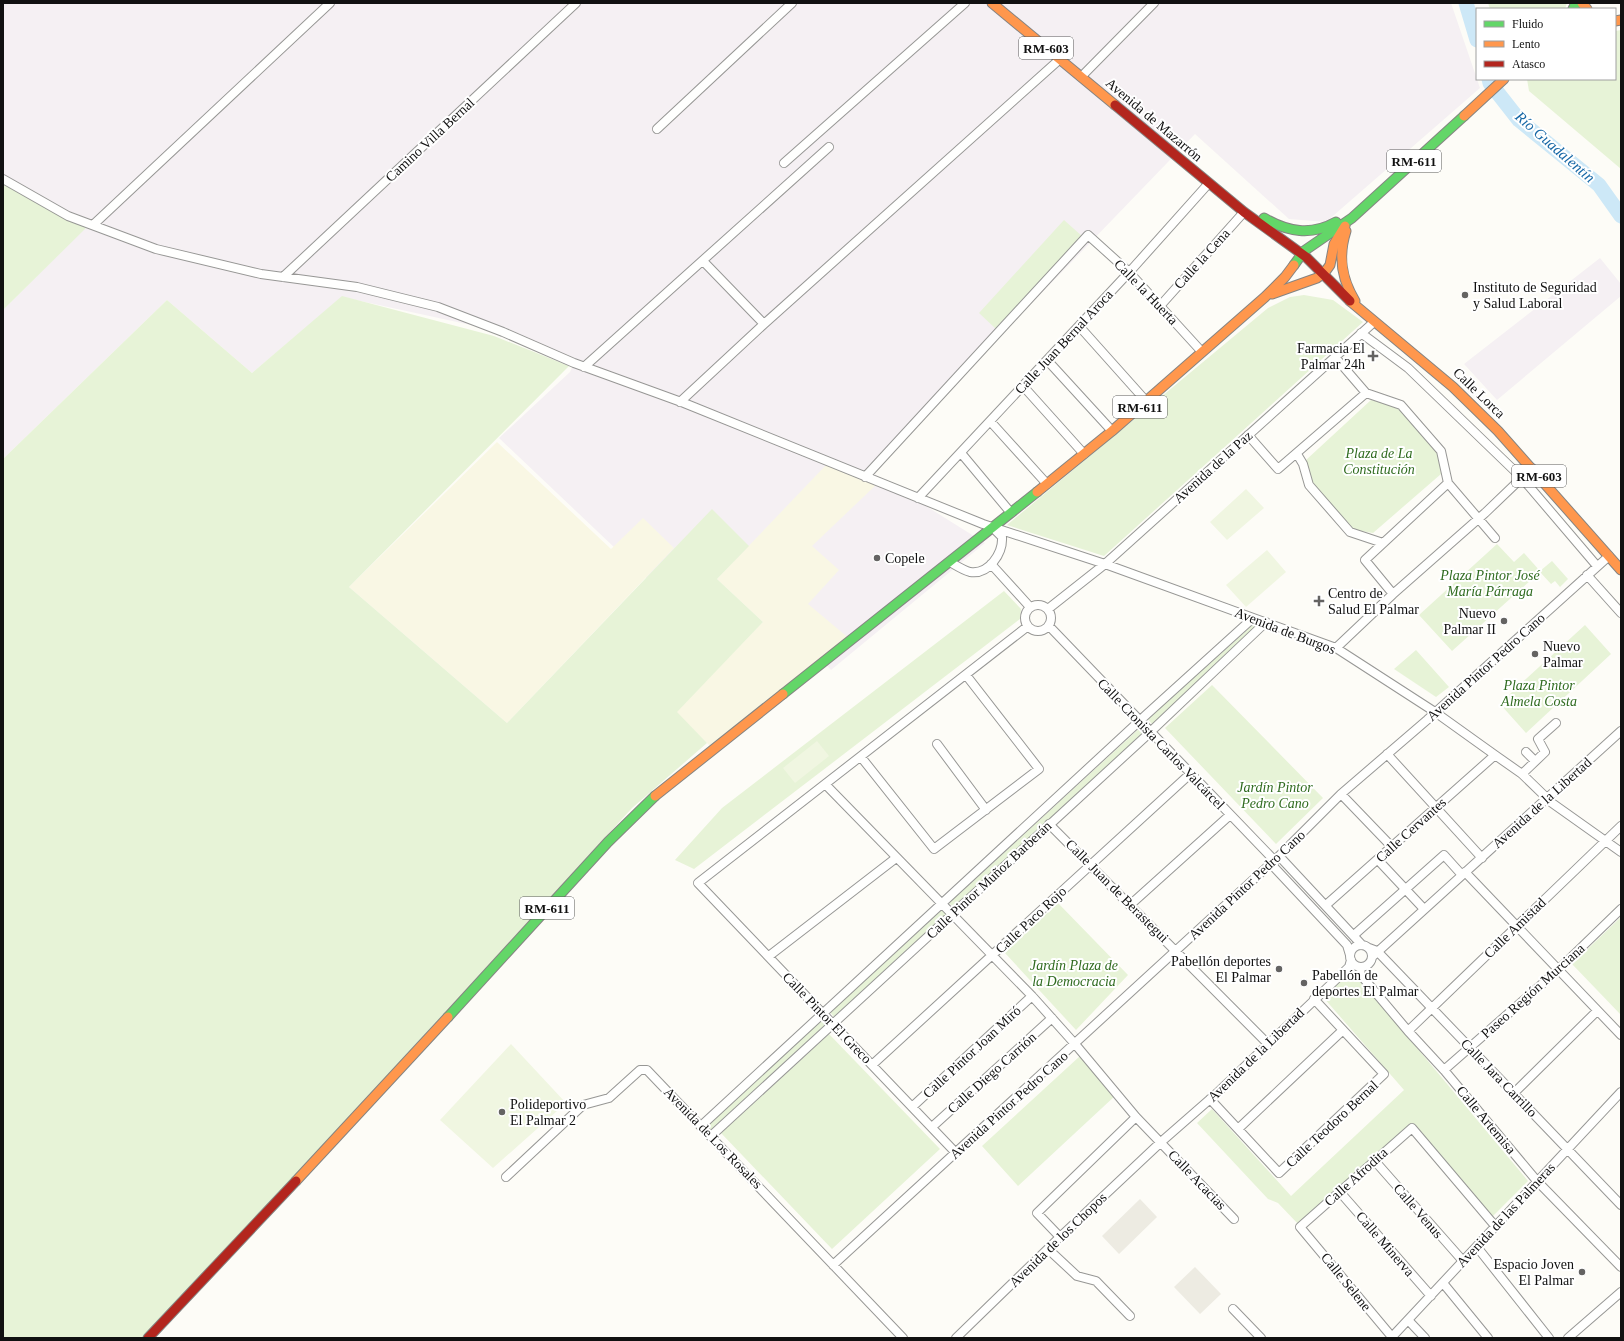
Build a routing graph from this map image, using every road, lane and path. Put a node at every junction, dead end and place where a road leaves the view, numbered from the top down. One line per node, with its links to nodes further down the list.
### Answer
1 (330, 3): 18 (street)
2 (576, 3): 24 (street, Camino Villa Bernal)
3 (792, 3): 10 (street)
4 (965, 3): 12 (street)
5 (992, 3): 7 (main road, Avenida de Mazarrón / RM-603)
6 (1154, 3): 8 (street)
7 (1060, 60): 8 (main road, Avenida de Mazarrón / RM-603); 32 (street)
8 (1081, 77): 14 (main road, Avenida de Mazarrón / RM-603)
9 (1503, 80): 15 (main road, RM-611)
10 (657, 129)
11 (829, 147): 20 (street)
12 (784, 163)
13 (3, 179): 18 (street, Avenida de Burgos)
14 (1209, 183): 15 (main road); 16 (main road, Avenida de Mazarrón / RM-603); 22 (street, Calle Juan Bernal Aroca)
15 (1386, 186): 17 (main road, RM-611)
16 (1244, 212): 19 (main road, Avenida de Mazarrón / RM-603); 29 (street, Calle la Cena)
17 (1352, 218): 19 (main road, RM-611); 21 (main road, RM-611); 30 (main road)
18 (93, 225): 24 (street, Avenida de Burgos)
19 (1302, 253): 21 (main road); 23 (main road, Calle Lorca / RM-603); 25 (main road); 27 (main road, RM-611)
20 (703, 261): 32 (street); 38 (street)
21 (1330, 265): 23 (main road, RM-611); 26 (main road)
22 (1129, 272): 29 (street, Calle la Huerta); 33 (street, Calle Juan Bernal Aroca); 50 (street, Calle la Huerta)
23 (1324, 274): 25 (main road, RM-611); 26 (main road, Calle Lorca / RM-603)
24 (283, 277): 38 (street, Avenida de Burgos)
25 (1311, 280): 27 (main road, RM-611); 28 (main road)
26 (1337, 289): 28 (main road, Calle Lorca / RM-603)
27 (1265, 297): 35 (main road, RM-611)
28 (1347, 299): 30 (main road, Calle Lorca / RM-603)
29 (1160, 306): 35 (street, Calle la Huerta)
30 (1364, 314): 31 (main road, Calle Lorca / RM-603)
31 (1374, 322): 34 (street, Avenida de la Paz); 49 (main road, Calle Lorca / RM-603)
32 (764, 324): 41 (street)
33 (1079, 326): 37 (street, Calle Juan Bernal Aroca); 42 (street)
34 (1361, 333): 36 (street, Avenida de la Paz); 51 (street)
35 (1202, 352): 42 (main road, RM-611)
36 (1335, 356): 40 (street); 45 (street, Avenida de la Paz)
37 (1046, 360): 39 (street, Calle Juan Bernal Aroca); 44 (street)
38 (584, 367): 41 (street, Avenida de Burgos)
39 (1023, 386): 43 (street, Calle Juan Bernal Aroca); 47 (street)
40 (1366, 393): 48 (street); 52 (street)
41 (680, 402): 50 (street, Avenida de Burgos)
42 (1146, 402): 44 (main road, RM-611)
43 (990, 421): 46 (street, Calle Juan Bernal Aroca); 53 (street)
44 (1112, 431): 47 (main road, RM-611)
45 (1248, 435): 48 (street); 66 (street, Avenida de la Paz)
46 (961, 453): 54 (street, Calle Juan Bernal Aroca); 55 (street)
47 (1084, 454): 53 (main road, RM-611)
48 (1297, 454): 60 (street)
49 (1532, 468): 51 (street); 63 (main road, Calle Lorca / RM-603)
50 (865, 477): 54 (street, Avenida de Burgos)
51 (1522, 478): 56 (street); 67 (street)
52 (1448, 483): 56 (street); 60 (street)
53 (1047, 484): 55 (main road, RM-611)
54 (918, 498): 57 (street, Avenida de Burgos)
55 (1011, 513): 57 (main road, RM-611)
56 (1479, 519): 59 (street); 71 (street)
57 (993, 528): 58 (street, Avenida de Burgos); 61 (street); 62 (main road, RM-611)
58 (1013, 535): 61 (street); 66 (street, Avenida de Burgos)
59 (1495, 538)
60 (1383, 542): 71 (street)
61 (1002, 543): 65 (street)
62 (965, 550): 64 (main road, RM-611); 68 (street)
63 (1609, 556): 67 (street, Avenida Pintor Pedro Cano); 69 (main road, Calle Lorca / RM-603)
64 (950, 562): 68 (street); 174 (main road, RM-611)
65 (991, 564): 68 (street); 72 (street)
66 (1105, 564): 73 (street, Avenida de la Paz); 75 (street, Avenida de Burgos)
67 (1597, 566): 70 (street, Avenida Pintor Pedro Cano)
68 (963, 570)
69 (1621, 570)
70 (1587, 575): 74 (street); 81 (street, Avenida Pintor Pedro Cano)
71 (1392, 594): 79 (street)
72 (1030, 607): 73 (street); 77 (street)
73 (1048, 609): 78 (street)
74 (1621, 613)
75 (1254, 618): 76 (street, Avenida de Burgos); 82 (street, Calle Pintor Muñoz Barberán)
76 (1266, 622): 79 (street, Avenida de Burgos); 84 (street, Calle Pintor Muñoz Barberán)
77 (1028, 626): 78 (street); 80 (street)
78 (1049, 626): 82 (street, Calle Cronista Carlos Valcárcel)
79 (1336, 648): 81 (street, Avenida de Burgos)
80 (966, 675): 90 (street); 98 (street)
81 (1436, 712): 88 (street, Avenida Pintor Pedro Cano); 89 (street, Avenida de Burgos)
82 (1141, 721): 84 (street, Calle Cronista Carlos Valcárcel); 112 (street, Calle Pintor Muñoz Barberán)
83 (1556, 723): 91 (street)
84 (1150, 731): 92 (street, Calle Cronista Carlos Valcárcel); 100 (street, Calle Pintor Muñoz Barberán)
85 (1621, 731): 96 (street, Avenida de la Libertad)
86 (937, 744): 98 (street)
87 (1526, 752): 91 (street)
88 (1387, 754): 95 (street, Avenida Pintor Pedro Cano); 97 (street)
89 (1495, 755): 93 (street, Avenida de Burgos); 97 (street, Calle Cervantes)
90 (861, 757): 94 (street); 98 (street)
91 (1535, 761): 93 (street)
92 (1190, 774): 99 (street, Calle Cronista Carlos Valcárcel); 109 (street, Calle Paco Rojo)
93 (1522, 774): 96 (street, Avenida de Burgos)
94 (825, 784): 105 (street, Calle Acacias); 122 (street, Calle Pintor El Greco)
95 (1341, 794): 103 (street); 107 (street, Avenida Pintor Pedro Cano)
96 (1548, 799): 102 (street, Avenida de Burgos); 106 (street, Avenida de la Libertad)
97 (1436, 808): 103 (street, Calle Cervantes); 106 (street)
98 (986, 810)
99 (1230, 815): 107 (street, Calle Cronista Carlos Valcárcel); 113 (street)
100 (1050, 824): 109 (street, Calle Juan de Berastegui); 117 (street, Calle Pintor Muñoz Barberán)
101 (1621, 826): 102 (street, Calle Amistad)
102 (1605, 842): 104 (street, Avenida de Burgos); 118 (street, Calle Amistad)
103 (1392, 847): 108 (street, Calle Cervantes)
104 (1621, 852)
105 (896, 858): 112 (street, Calle Acacias); 122 (street)
106 (1482, 858): 110 (street, Avenida de la Libertad)
107 (1275, 860): 114 (street, Calle Cronista Carlos Valcárcel); 120 (street, Avenida Pintor Pedro Cano); 124 (street, Calle Cronista Carlos Valcárcel)
108 (1378, 860): 111 (street); 114 (street, Calle Cervantes)
109 (1090, 866): 113 (street, Calle Juan de Berastegui); 123 (street, Calle Paco Rojo)
110 (1464, 874): 111 (street); 116 (street, Avenida de la Libertad); 118 (street)
111 (1405, 889): 116 (street); 119 (street)
112 (942, 903): 117 (street, Calle Acacias); 130 (street, Calle Pintor Muñoz Barberán)
113 (1130, 905): 120 (street, Calle Juan de Berastegui)
114 (1326, 905): 119 (street, Calle Cronista Carlos Valcárcel)
115 (1621, 909): 125 (street, Paseo Región Murciana)
116 (1424, 910): 121 (street, Avenida de la Libertad)
117 (952, 914): 123 (street, Calle Acacias); 132 (street, Calle Pintor Muñoz Barberán)
118 (1516, 927): 125 (street); 128 (street, Calle Amistad)
119 (1354, 935): 121 (street, Calle Cronista Carlos Valcárcel)
120 (1176, 950): 136 (street, Avenida Pintor Pedro Cano); 137 (street, Calle Juan de Berastegui)
121 (1370, 950): 124 (street); 124 (street); 128 (street, Calle Jara Carrillo)
122 (769, 956): 130 (street, Calle Pintor El Greco)
123 (992, 956): 126 (street, Calle Acacias); 139 (street, Calle Paco Rojo)
124 (1354, 963): 127 (street, Avenida de la Libertad); 134 (street, Calle Artemisa)
125 (1558, 970): 129 (street); 138 (street, Paseo Región Murciana)
126 (1032, 996): 131 (street, Calle Acacias); 144 (street, Calle Pintor Joan Miró)
127 (1314, 999): 133 (street); 137 (street, Avenida de la Libertad)
128 (1431, 1009): 134 (street, Calle Amistad); 138 (street, Calle Jara Carrillo)
129 (1597, 1011): 135 (street); 142 (street)
130 (822, 1013): 132 (street, Calle Pintor El Greco); 146 (street, Calle Pintor Muñoz Barberán)
131 (1052, 1018): 136 (street, Calle Acacias); 147 (street, Calle Diego Carrión)
132 (833, 1024): 139 (street, Calle Pintor El Greco); 149 (street, Calle Pintor Muñoz Barberán)
133 (1343, 1030): 148 (street); 148 (street, Calle Teodoro Bernal)
134 (1408, 1031): 140 (street, Calle Artemisa)
135 (1621, 1035)
136 (1076, 1044): 145 (street, Calle Acacias); 152 (street, Avenida Pintor Pedro Cano)
137 (1268, 1044): 143 (street, Avenida de la Libertad)
138 (1470, 1048): 140 (street, Paseo Región Murciana); 142 (street, Calle Jara Carrillo)
139 (872, 1065): 144 (street, Calle Pintor El Greco)
140 (1444, 1070): 155 (street, Calle Artemisa)
141 (1621, 1092): 151 (street, Avenida de las Palmeras)
142 (1514, 1093): 151 (street, Calle Jara Carrillo)
143 (1210, 1100): 148 (street); 150 (street, Avenida de la Libertad)
144 (912, 1107): 147 (street, Calle Pintor El Greco)
145 (1136, 1118): 150 (street, Calle Acacias); 161 (street)
146 (701, 1126): 149 (street, Avenida de Los Rosales); 154 (street, Avenida de Los Rosales)
147 (932, 1127): 152 (street, Calle Pintor El Greco)
148 (1238, 1129)
149 (711, 1136): 165 (street, Avenida de Los Rosales)
150 (1161, 1142): 158 (street, Calle Acacias); 161 (street, Avenida de los Chopos)
151 (1567, 1149): 155 (street, Avenida de las Palmeras); 157 (street, Calle Jara Carrillo)
152 (956, 1153): 165 (street, Avenida Pintor Pedro Cano)
153 (1374, 1160): 156 (street, Calle Afrodita); 160 (street, Calle Afrodita); 164 (street, Calle Venus)
154 (506, 1177)
155 (1537, 1181): 160 (street, Avenida de las Palmeras); 166 (street, Calle Artemisa)
156 (1339, 1191): 159 (street, Calle Afrodita); 169 (street, Calle Minerva)
157 (1621, 1205)
158 (1234, 1219)
159 (1300, 1227): 173 (street, Calle Selene)
160 (1496, 1227): 162 (street, Avenida de las Palmeras)
161 (1060, 1237): 163 (street, Avenida de los Chopos)
162 (1477, 1247): 164 (street, Avenida de las Palmeras); 180 (street)
163 (1048, 1248): 171 (street); 176 (street, Avenida de los Chopos)
164 (1463, 1261): 167 (street, Avenida de las Palmeras)
165 (833, 1265): 175 (street, Avenida de Los Rosales)
166 (1621, 1267)
167 (1443, 1283): 169 (street, Avenida de las Palmeras); 179 (street)
168 (1621, 1292): 181 (street)
169 (1431, 1296): 172 (street, Avenida de las Palmeras)
170 (1233, 1309): 177 (street)
171 (1130, 1316)
172 (1408, 1320): 173 (street, Avenida de las Palmeras); 178 (street)
173 (1392, 1337)
174 (148, 1338)
175 (903, 1338)
176 (956, 1338)
177 (1261, 1338)
178 (1425, 1338)
179 (1488, 1338)
180 (1550, 1338)
181 (1568, 1338)

